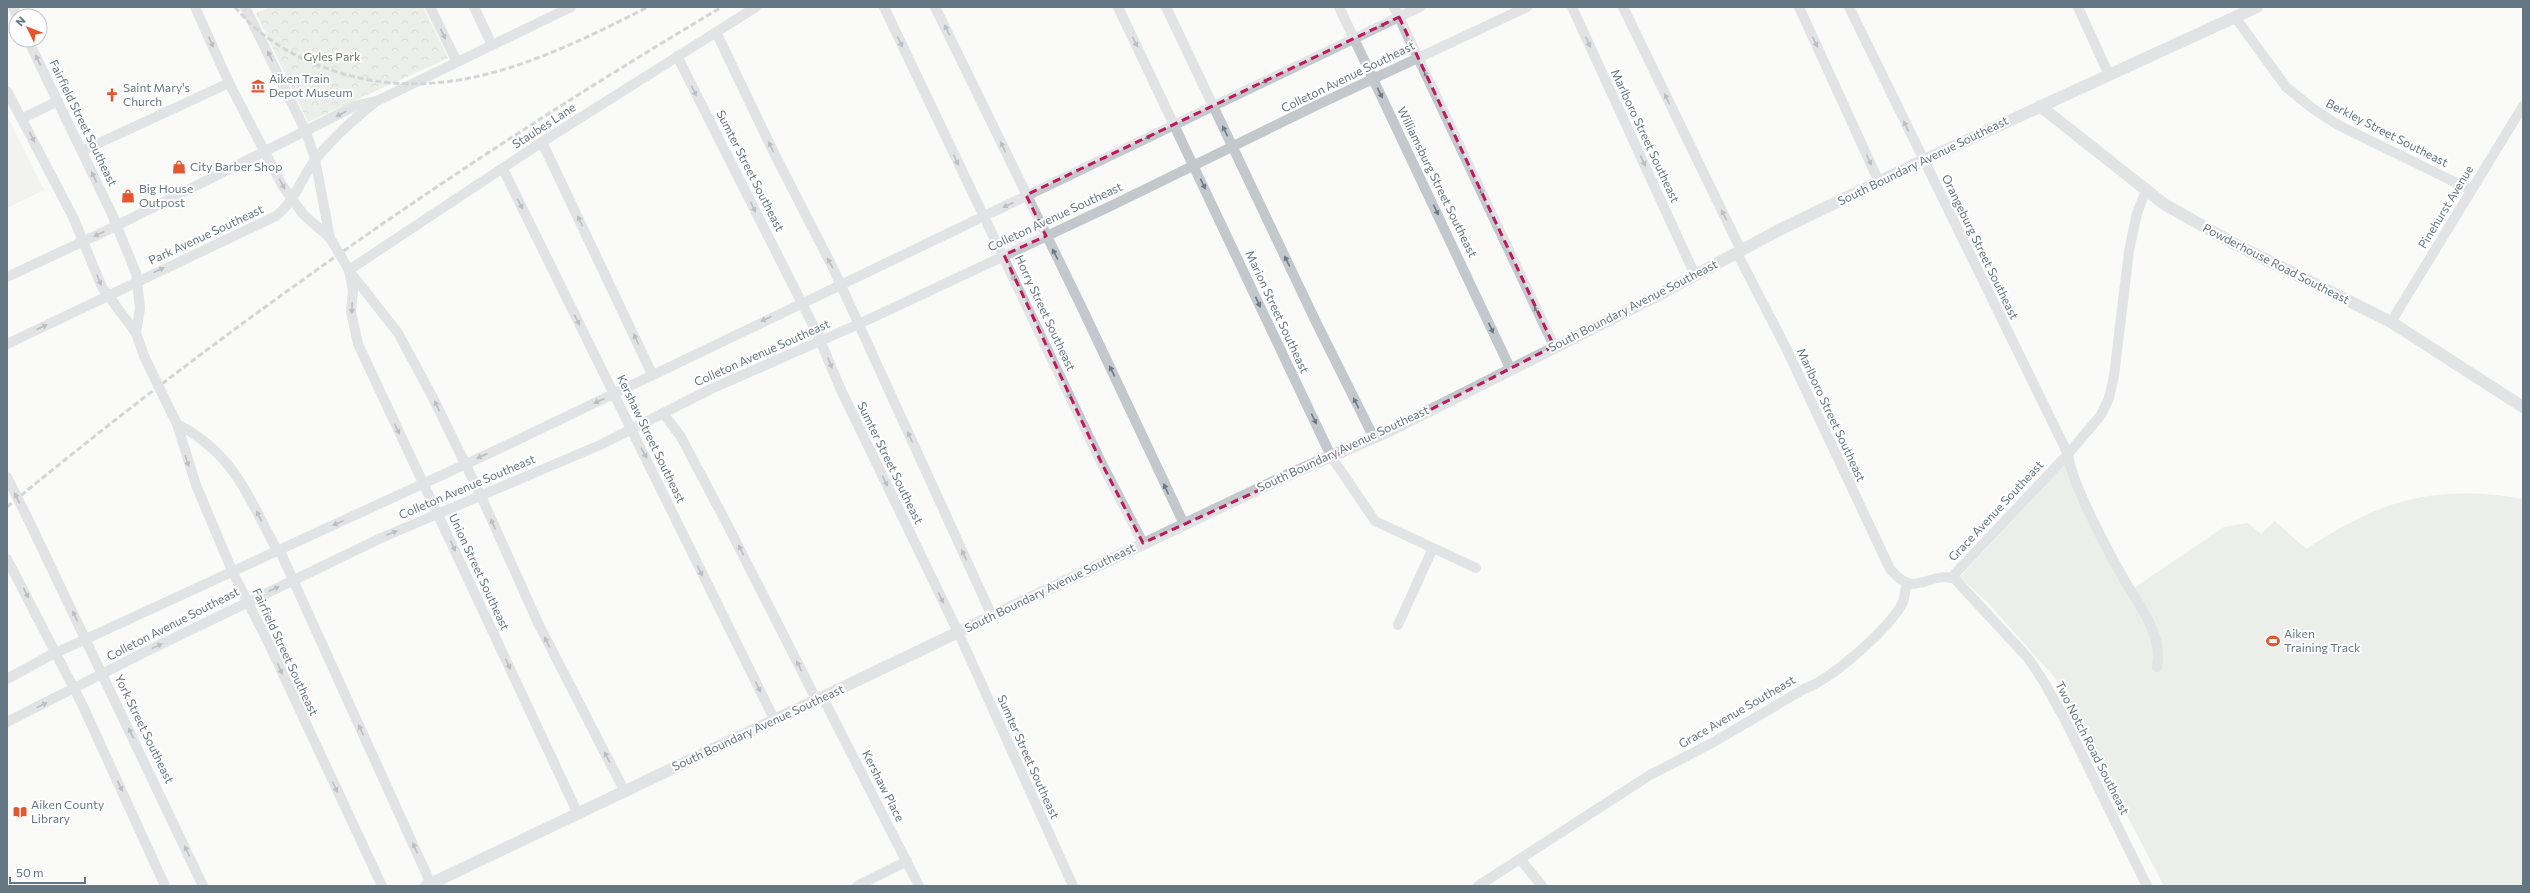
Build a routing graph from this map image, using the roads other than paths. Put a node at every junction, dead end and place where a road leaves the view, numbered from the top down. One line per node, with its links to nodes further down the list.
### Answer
1 (194, 7): 32 (street, Union Street Southeast, one-way to 32)
2 (430, 7): 29 (street, one-way to 29)
3 (474, 7): 25 (street)
4 (571, 7): 25 (street, Park Avenue Southeast)
5 (756, 7): 23 (street, Staubes Lane)
6 (884, 7): 55 (street, Horry Street Southeast, one-way to 55)
7 (935, 7): 53 (street, one-way to 7)
8 (1118, 7): 40 (street, Marion Street Southeast, one-way to 40)
9 (1166, 7): 38 (street)
10 (1339, 7): 24 (street, Williamsburg Street Southeast)
11 (1394, 7): 21 (street)
12 (1420, 7): 21 (street, Colleton Avenue Southeast)
13 (1527, 7): 28 (street, Colleton Avenue Southeast)
14 (1572, 7): 63 (street, Marlboro Street Southeast, one-way to 63)
15 (1623, 7): 60 (street, Marlboro Street Southeast, one-way to 15)
16 (1799, 7): 50 (street, one-way to 50)
17 (1849, 7): 47 (street, Orangeburg Street Southeast, one-way to 17)
18 (2078, 7): 30 (street)
19 (2257, 7): 22 (street, South Boundary Avenue Southeast)
20 (249, 8): 41 (street, Union Street Southeast, one-way to 20)
21 (1399, 17): 24 (street, Colleton Avenue Southeast, one-way to 24); 28 (street)
22 (2235, 17): 30 (street, South Boundary Avenue Southeast); 51 (street, Berkley Street Southeast)
23 (716, 32): 27 (street, Staubes Lane); 66 (street, one-way to 23)
24 (1353, 38): 31 (street, Williamsburg Street Southeast); 38 (street, Colleton Avenue Southeast, one-way to 38)
25 (492, 44): 29 (street, Park Avenue Southeast)
26 (32, 48): 34 (street, Fairfield Street Southeast, one-way to 26)
27 (677, 56): 42 (street, Staubes Lane); 68 (street, Sumter Street Southeast, one-way to 68)
28 (1418, 58): 31 (street, Colleton Avenue Southeast); 74 (street, one-way to 28)
29 (456, 62): 35 (street, Park Avenue Southeast)
30 (2109, 75): 36 (street, South Boundary Avenue Southeast)
31 (1373, 79): 43 (street, Colleton Avenue Southeast); 75 (street, Williamsburg Street Southeast, one-way to 75)
32 (229, 83): 44 (street); 45 (street, Union Street Southeast)
33 (7, 91): 39 (street, Fairfield Street Southeast)
34 (58, 101): 39 (street); 44 (street, Fairfield Street Southeast)
35 (377, 101): 41 (street, Park Avenue Southeast, one-way to 41); 46 (street, Park Avenue Southeast)
36 (2040, 106): 47 (street, South Boundary Avenue Southeast); 52 (street, Powderhouse Road Southeast)
37 (2523, 106): 51 (street, Pinehurst Avenue)
38 (1213, 107): 40 (street, Colleton Avenue Southeast); 43 (street, one-way to 38)
39 (23, 118): 59 (street, Fairfield Street Southeast, one-way to 59)
40 (1174, 125): 48 (street, Marion Street Southeast); 53 (street, Colleton Avenue Southeast, one-way to 53)
41 (306, 132): 45 (street, Park Avenue Southeast); 46 (street, Union Street Southeast)
42 (542, 142): 49 (street, Staubes Lane); 76 (street, one-way to 42)
43 (1233, 148): 48 (street, Colleton Avenue Southeast); 82 (street, one-way to 43)
44 (82, 151): 56 (street, Fairfield Street Southeast, one-way to 44)
45 (266, 152): 54 (street, Union Street Southeast, one-way to 54); 56 (street, Park Avenue Southeast)
46 (315, 159): 54 (street, Park Avenue Southeast); 58 (street, Union Street Southeast)
47 (1922, 161): 50 (street, South Boundary Avenue Southeast); 83 (street, Orangeburg Street Southeast)
48 (1195, 166): 57 (street, Colleton Avenue Southeast); 84 (street, Marion Street Southeast, one-way to 84)
49 (503, 169): 62 (street, Staubes Lane); 77 (street, Kershaw Street Southeast, one-way to 77)
50 (1879, 182): 60 (street, South Boundary Avenue Southeast)
51 (2471, 190): 69 (street, Pinehurst Avenue)
52 (2146, 191): 69 (street, Powderhouse Road Southeast); 83 (street, Grace Avenue Southeast)
53 (1026, 195): 55 (street, Colleton Avenue Southeast, one-way to 55); 57 (street)
54 (291, 200): 58 (street, Union Street Southeast); 65 (street, Park Avenue Southeast, one-way to 54)
55 (982, 216): 61 (street, Horry Street Southeast); 66 (street, Colleton Avenue Southeast)
56 (116, 226): 59 (street, Park Avenue Southeast, one-way to 59); 65 (street, Fairfield Street Southeast)
57 (1046, 236): 61 (street, Colleton Avenue Southeast); 90 (street, one-way to 57)
58 (330, 238): 62 (street, Union Street Southeast, bridge)
59 (84, 242): 64 (street, Park Avenue Southeast); 67 (street, Fairfield Street Southeast, one-way to 67)
60 (1739, 252): 63 (street, South Boundary Avenue Southeast); 99 (street, Marlboro Street Southeast)
61 (1004, 255): 70 (street, Colleton Avenue Southeast); 91 (street, Horry Street Southeast, one-way to 91)
62 (349, 270): 85 (street, Union Street Southeast, one-way to 62); 87 (street, Union Street Southeast, one-way to 87)
63 (1695, 275): 74 (street, South Boundary Avenue Southeast)
64 (7, 277)
65 (137, 281): 67 (street, Park Avenue Southeast); 71 (street, Fairfield Street Southeast)
66 (841, 285): 68 (street, Colleton Avenue Southeast); 70 (street)
67 (108, 296): 71 (street, Fairfield Street Southeast); 73 (street, Park Avenue Southeast, one-way to 67)
68 (802, 302): 72 (street, Sumter Street Southeast); 76 (street, Colleton Avenue Southeast, one-way to 76)
69 (2392, 322): 78 (street, Powderhouse Road Southeast)
70 (858, 324): 72 (street, Colleton Avenue Southeast); 101 (street, one-way to 70)
71 (136, 333): 80 (street, Fairfield Street Southeast, bridge)
72 (820, 340): 79 (street, Colleton Avenue Southeast); 103 (street, Sumter Street Southeast, one-way to 103)
73 (7, 344)
74 (1554, 346): 75 (street, South Boundary Avenue Southeast)
75 (1510, 368): 82 (street, South Boundary Avenue Southeast)
76 (652, 374): 77 (street, Colleton Avenue Southeast)
77 (615, 394): 81 (street, Kershaw Street Southeast); 85 (street, Colleton Avenue Southeast, one-way to 85)
78 (2523, 407)
79 (663, 413): 81 (street, Colleton Avenue Southeast); 110 (street, Kershaw Street Southeast, one-way to 79)
80 (177, 424): 93 (street, one-way to 80); 96 (street, Fairfield Street Southeast, one-way to 96)
81 (632, 429): 88 (street, Colleton Avenue Southeast); 111 (street, Kershaw Street Southeast, one-way to 111)
82 (1374, 438): 84 (street, South Boundary Avenue Southeast)
83 (2068, 454): 97 (street, Grace Avenue Southeast); 106 (street, Orangeburg Street Southeast)
84 (1332, 456): 90 (street, South Boundary Avenue Southeast); 92 (street, Marion Street Southeast)
85 (464, 464): 87 (street, Colleton Avenue Southeast); 88 (street, Union Street Southeast)
86 (7, 477): 104 (street, York Street Southeast, one-way to 86, bridge)
87 (422, 482): 89 (street, Union Street Southeast); 93 (street, Colleton Avenue Southeast, one-way to 93)
88 (481, 496): 89 (street, Colleton Avenue Southeast); 113 (street, Union Street Southeast, one-way to 88)
89 (438, 515): 98 (street, Colleton Avenue Southeast, one-way to 89); 114 (street, Union Street Southeast, one-way to 114)
90 (1184, 524): 91 (street, South Boundary Avenue Southeast)
91 (1143, 543): 101 (street, South Boundary Avenue Southeast)
92 (1433, 548): 95 (street, Marion Street Southeast); 102 (street)
93 (278, 550): 96 (street, Colleton Avenue Southeast); 98 (street)
94 (7, 559): 105 (street, one-way to 105)
95 (1476, 568)
96 (233, 573): 100 (street, Fairfield Street Southeast); 104 (street, Colleton Avenue Southeast)
97 (1951, 578): 99 (street, Grace Avenue Southeast); 126 (street, Two Notch Road Southeast)
98 (294, 580): 100 (street, Colleton Avenue Southeast, one-way to 98); 117 (street, one-way to 98)
99 (1907, 583): 115 (street, Grace Avenue Southeast)
100 (248, 601): 107 (street, Colleton Avenue Southeast, one-way to 100); 120 (street, Fairfield Street Southeast, one-way to 120)
101 (992, 616): 103 (street, South Boundary Avenue Southeast)
102 (1398, 624)
103 (958, 632): 110 (street, South Boundary Avenue Southeast); 123 (street, Sumter Street Southeast)
104 (86, 639): 105 (street, Colleton Avenue Southeast); 107 (street, York Street Southeast)
105 (56, 653): 108 (street, Colleton Avenue Southeast); 109 (street)
106 (2158, 667)
107 (103, 674): 109 (street, Colleton Avenue Southeast); 119 (street, York Street Southeast, one-way to 107)
108 (7, 679)
109 (74, 689): 112 (street, Colleton Avenue Southeast, one-way to 109); 118 (street, one-way to 118)
110 (820, 699): 111 (street, South Boundary Avenue Southeast); 116 (street, Kershaw Place)
111 (775, 721): 113 (street, South Boundary Avenue Southeast)
112 (7, 722)
113 (625, 792): 114 (street, South Boundary Avenue Southeast)
114 (578, 814): 117 (street, South Boundary Avenue Southeast)
115 (1520, 859): 124 (street, Grace Avenue Southeast); 125 (street)
116 (907, 861): 121 (street); 122 (street, Kershaw Place)
117 (428, 885)
118 (165, 886)
119 (203, 886)
120 (382, 886)
121 (858, 886)
122 (919, 886)
123 (1073, 886)
124 (1478, 886)
125 (1542, 886)
126 (2147, 886)

